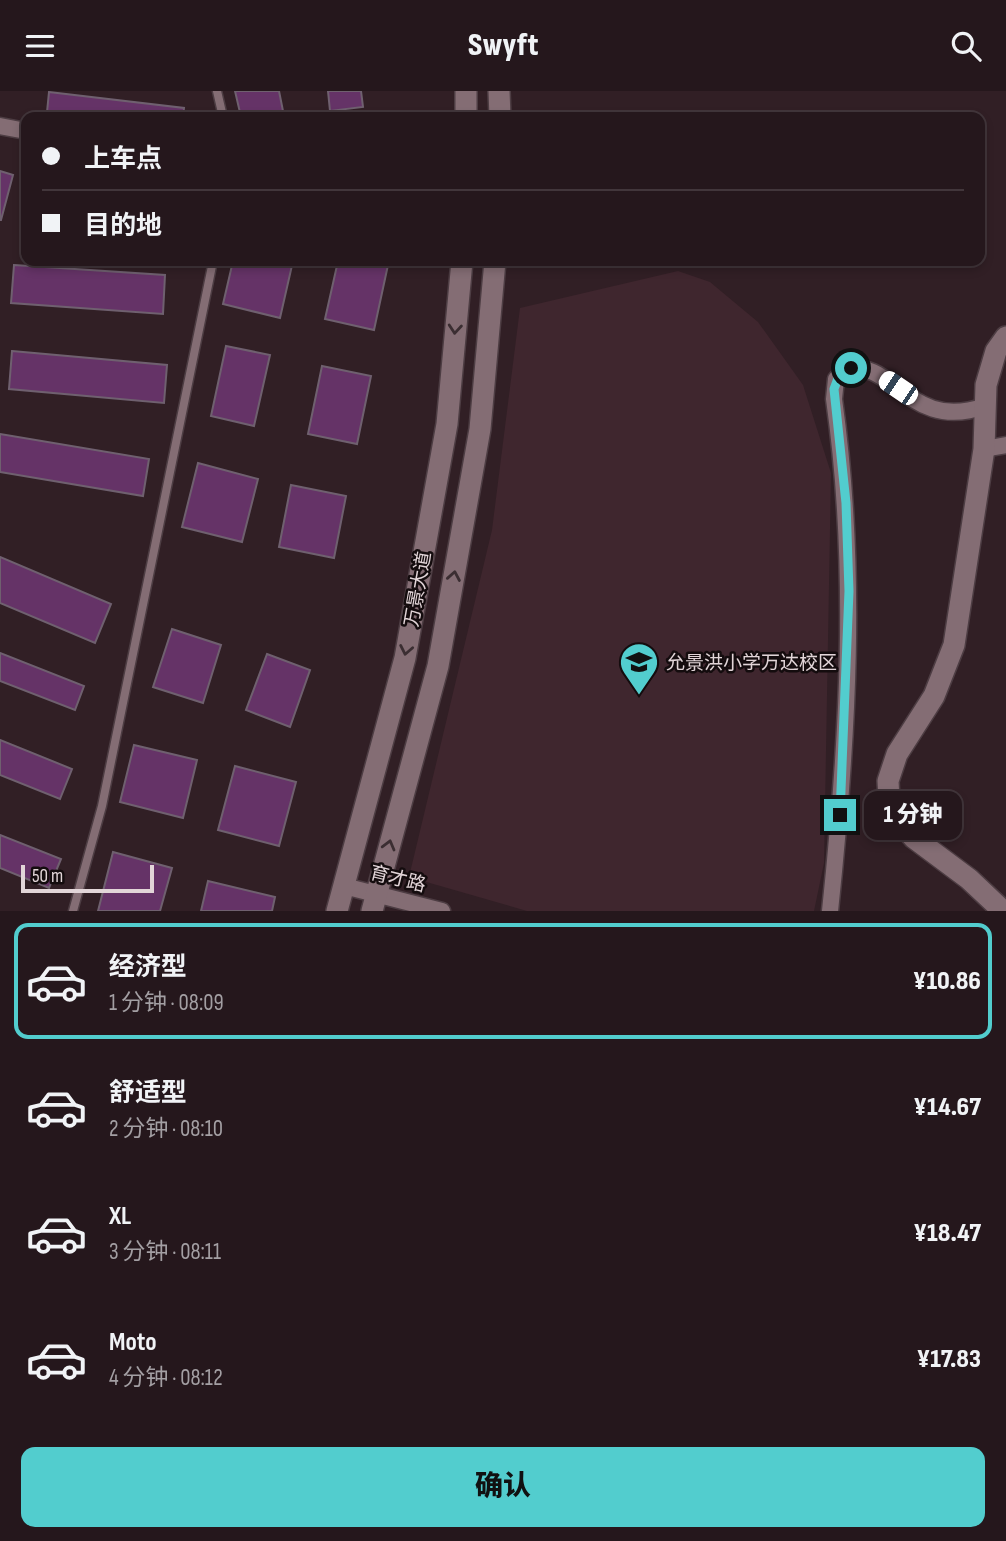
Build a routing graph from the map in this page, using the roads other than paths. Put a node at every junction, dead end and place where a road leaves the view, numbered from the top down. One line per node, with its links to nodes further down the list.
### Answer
1 (217, 91): 4 (lane)
2 (466, 91): 5 (main road)
3 (499, 91): 6 (main road)
4 (222, 112)
5 (466, 112)
6 (500, 112)
7 (0, 126): 8 (street)
8 (21, 130)
9 (212, 266): 18 (lane)
10 (462, 266): 16 (main road, 万景大道, one-way to 16)
11 (495, 266): 17 (main road, 万景大道, one-way to 11)
12 (1006, 337): 13 (main road)
13 (985, 406): 15 (main road); 21 (street)
14 (1006, 445): 15 (street)
15 (984, 449): 22 (main road)
16 (344, 886): 17 (street, 育才路); 19 (main road, 万景大道)
17 (374, 902): 20 (street, 育才路)
18 (73, 911)
19 (337, 911)
20 (442, 911)
21 (830, 911)
22 (1003, 911)

